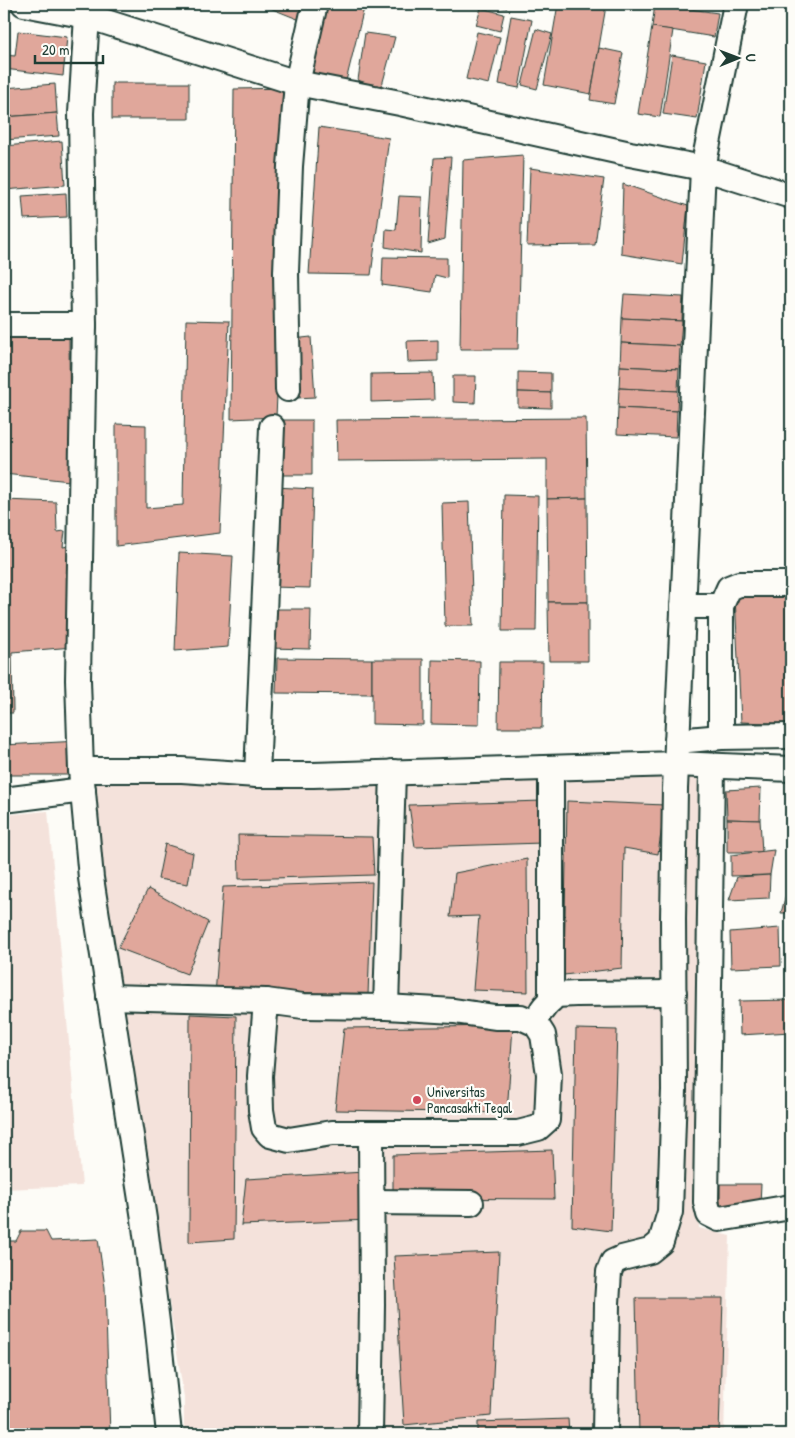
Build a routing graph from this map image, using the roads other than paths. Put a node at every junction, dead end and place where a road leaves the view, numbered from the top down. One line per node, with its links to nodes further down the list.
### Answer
1 (24, 4): 4 (street)
2 (315, 4): 5 (street)
3 (736, 4): 6 (street)
4 (89, 10): 5 (street); 9 (street)
5 (297, 82): 6 (street); 10 (street)
6 (703, 168): 7 (street); 13 (street)
7 (791, 196)
8 (4, 325): 9 (street)
9 (84, 325): 24 (street)
10 (288, 389)
11 (272, 427): 23 (street)
12 (791, 584): 14 (street)
13 (683, 606): 14 (street); 17 (street)
14 (721, 606): 16 (street)
15 (791, 736): 16 (street)
16 (721, 737): 17 (street)
17 (677, 741): 18 (street)
18 (676, 764): 19 (street); 20 (street); 26 (street)
19 (712, 766): 21 (street); 35 (street)
20 (551, 768): 22 (street); 28 (street)
21 (791, 769)
22 (393, 772): 23 (street); 30 (street)
23 (257, 775): 24 (street)
24 (82, 780): 25 (street); 27 (street)
25 (4, 800)
26 (674, 993): 28 (street); 38 (street)
27 (109, 997): 29 (street); 36 (street)
28 (551, 1000): 31 (street)
29 (266, 1001): 30 (street); 32 (street)
30 (386, 1007): 31 (street)
31 (536, 1024): 32 (street)
32 (371, 1132): 33 (street)
33 (372, 1202): 34 (street); 37 (street)
34 (471, 1203)
35 (791, 1207)
36 (169, 1434)
37 (370, 1434)
38 (604, 1434)

